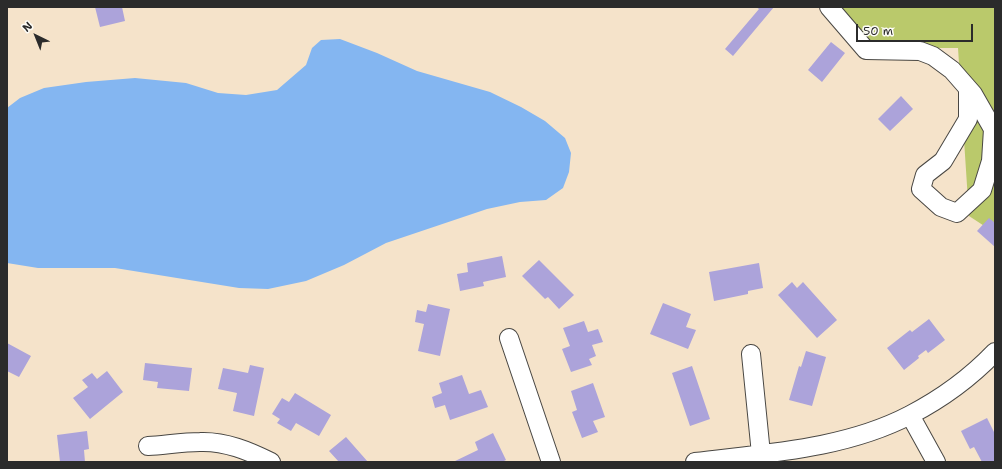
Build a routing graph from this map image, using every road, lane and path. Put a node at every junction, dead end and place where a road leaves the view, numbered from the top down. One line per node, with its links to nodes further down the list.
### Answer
1 (829, 7): 2 (street)
2 (968, 89): 2 (street)
3 (509, 338): 10 (street)
4 (995, 352): 6 (street)
5 (751, 354): 8 (street)
6 (910, 415): 8 (street); 12 (street)
7 (148, 446): 9 (street)
8 (762, 454): 11 (street)
9 (271, 462)
10 (551, 462)
11 (695, 462)
12 (936, 462)

